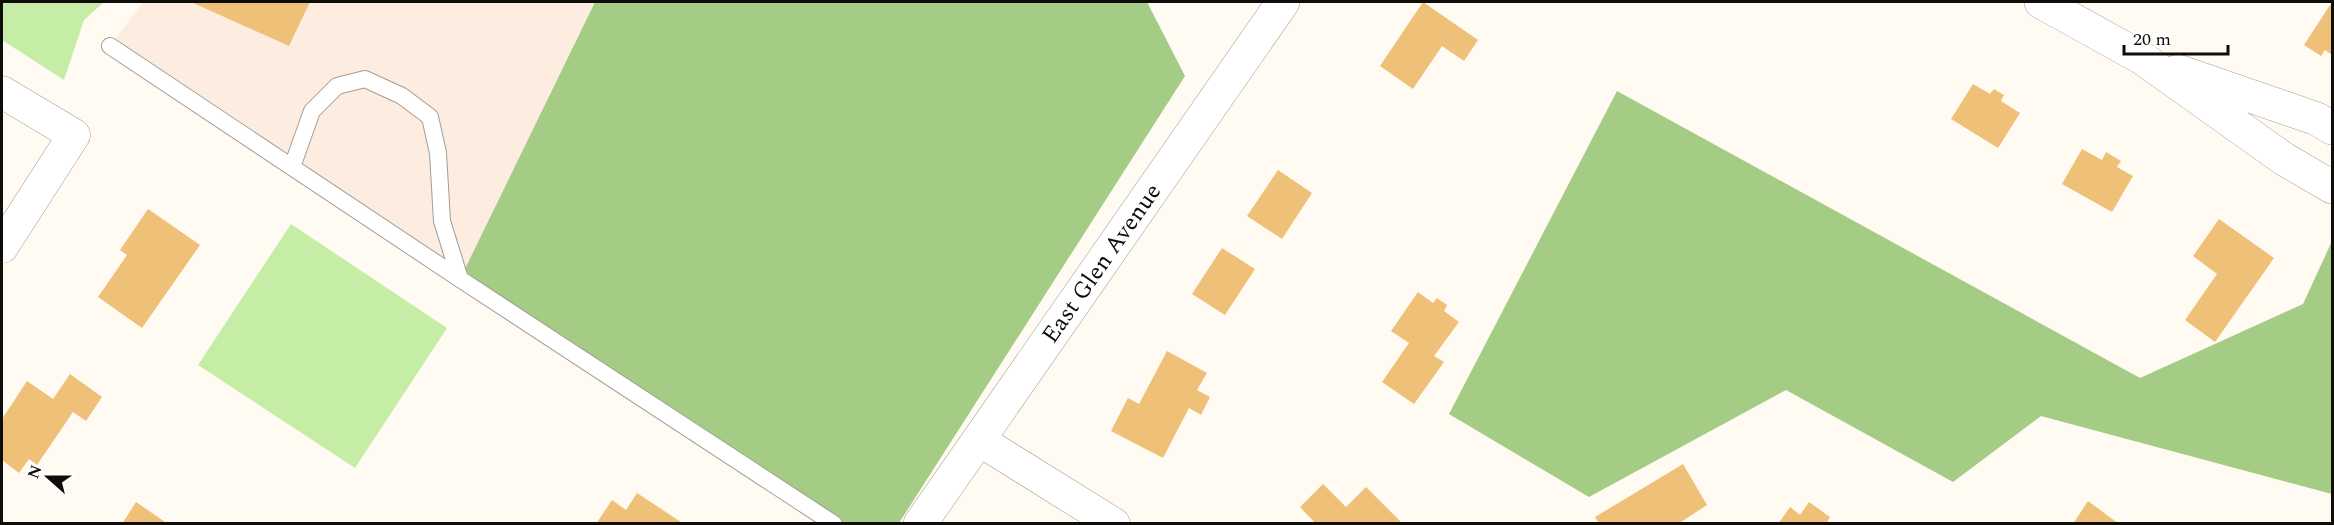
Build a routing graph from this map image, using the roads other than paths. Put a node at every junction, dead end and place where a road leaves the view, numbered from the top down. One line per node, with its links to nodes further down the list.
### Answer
1 (1283, 2): 11 (street, East Glen Avenue)
2 (2041, 2): 4 (street)
3 (110, 46): 7 (lane)
4 (2142, 58): 6 (street); 8 (street)
5 (2, 92): 9 (street)
6 (2332, 128)
7 (292, 167): 10 (lane); 10 (lane)
8 (2332, 187)
9 (2, 247)
10 (460, 279): 12 (lane)
11 (979, 440): 13 (street, East Glen Avenue); 14 (street)
12 (834, 524)
13 (920, 524)
14 (1114, 524)

